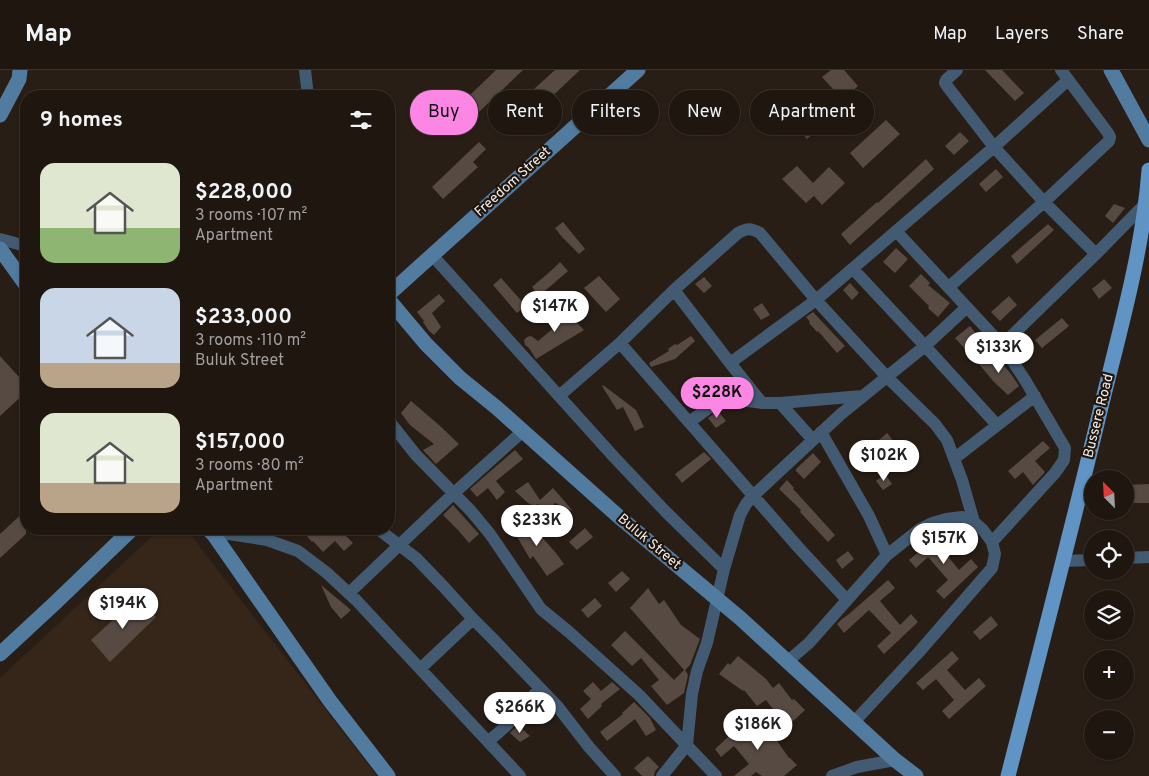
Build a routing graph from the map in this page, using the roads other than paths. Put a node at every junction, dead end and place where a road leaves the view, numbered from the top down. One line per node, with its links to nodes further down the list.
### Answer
1 (20, 70): 8 (street)
2 (305, 70): 7 (street)
3 (638, 70): 19 (street, Freedom Street)
4 (957, 70): 10 (street)
5 (1110, 70): 9 (street)
6 (1065, 75): 10 (street); 12 (street)
7 (307, 90)
8 (0, 114)
9 (1149, 140)
10 (994, 147): 12 (street); 14 (street)
11 (1149, 170): 13 (main road, Bussere Road)
12 (1044, 202): 18 (street); 22 (street)
13 (1146, 202): 18 (street); 57 (main road, Bussere Road)
14 (896, 231): 20 (street); 22 (street)
15 (0, 239): 16 (street)
16 (20, 244)
17 (0, 249): 21 (street)
18 (1096, 254): 29 (street)
19 (432, 256): 23 (street, Freedom Street); 33 (street)
20 (852, 269): 25 (street); 30 (street)
21 (20, 276)
22 (949, 287): 27 (street)
23 (395, 289)
24 (674, 290): 25 (street); 28 (street); 31 (street)
25 (816, 300): 31 (street); 32 (street)
26 (395, 307): 41 (street, Buluk Street)
27 (967, 308): 29 (street); 30 (street)
28 (620, 343): 33 (street); 38 (street)
29 (1002, 345): 35 (street)
30 (926, 346): 32 (street); 39 (street)
31 (730, 363): 36 (street)
32 (887, 377): 34 (street); 43 (street)
33 (559, 396): 58 (street)
34 (862, 396): 37 (street); 42 (street)
35 (1035, 396): 39 (street); 51 (street)
36 (762, 403): 37 (street); 38 (street)
37 (780, 403): 42 (street)
38 (689, 422): 45 (street)
39 (997, 425): 43 (street)
40 (395, 429): 44 (street)
41 (523, 431): 44 (street); 60 (street, Buluk Street)
42 (817, 436): 45 (street); 53 (street)
43 (955, 458): 46 (street)
44 (453, 494): 52 (street); 69 (street)
45 (754, 495): 58 (street); 61 (street)
46 (974, 522): 51 (street); 53 (street)
47 (126, 535): 63 (street)
48 (213, 535): 71 (street)
49 (235, 535): 59 (street)
50 (386, 535): 52 (street)
51 (992, 542): 67 (street)
52 (399, 544): 59 (street); 62 (street)
53 (887, 556): 61 (street)
54 (1149, 557): 55 (street)
55 (1134, 558)
56 (1084, 560): 57 (street)
57 (1063, 561): 78 (main road, Bussere Road)
58 (724, 569): 60 (street)
59 (349, 593): 65 (street)
60 (716, 599): 64 (street, Buluk Street); 69 (street)
61 (848, 600): 64 (street)
62 (473, 619): 65 (street); 66 (street)
63 (0, 654)
64 (788, 661): 67 (street, Buluk Street)
65 (421, 668): 68 (street)
66 (540, 688): 68 (street); 73 (street)
67 (854, 722): 70 (street, Buluk Street)
68 (488, 741): 72 (street)
69 (687, 745): 74 (street); 75 (street)
70 (895, 760): 76 (street); 77 (street, Buluk Street)
71 (388, 776)
72 (520, 776)
73 (615, 776)
74 (662, 776)
75 (716, 776)
76 (832, 776)
77 (916, 776)
78 (1008, 776)

